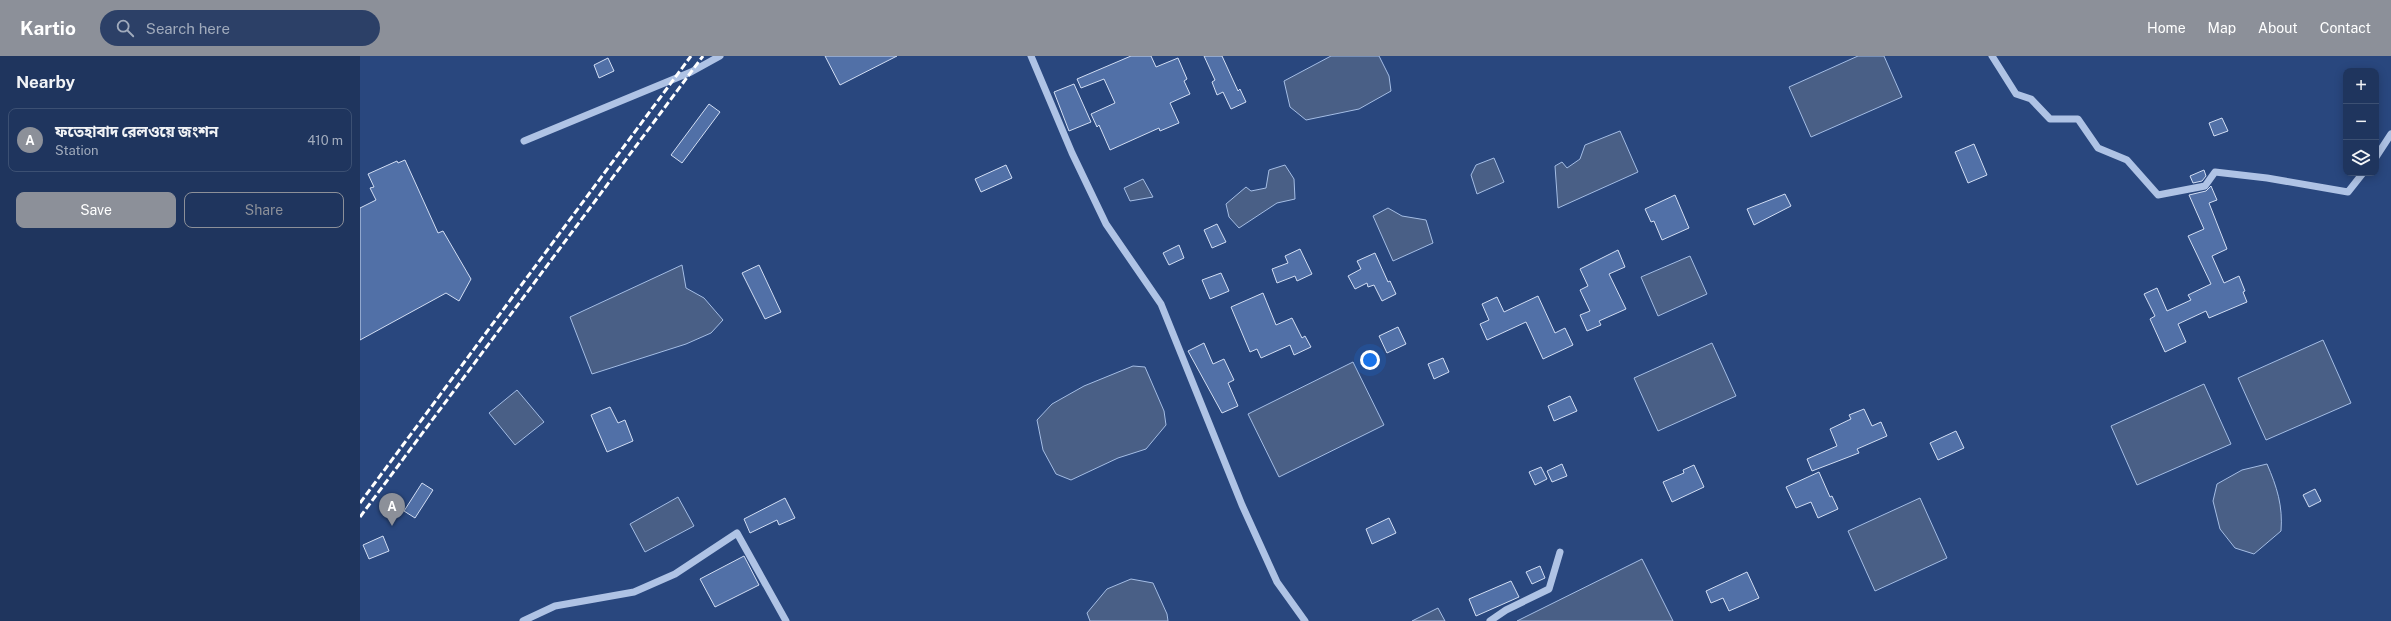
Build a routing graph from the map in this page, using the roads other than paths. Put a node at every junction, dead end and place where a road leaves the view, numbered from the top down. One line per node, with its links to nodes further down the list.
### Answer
1 (720, 56): 5 (street)
2 (1031, 56): 11 (street)
3 (1992, 56): 7 (street)
4 (2391, 134): 6 (street)
5 (524, 141)
6 (2379, 152)
7 (2361, 176)
8 (1560, 552): 12 (street)
9 (524, 621): 10 (street)
10 (786, 621)
11 (1305, 621)
12 (1490, 621)

